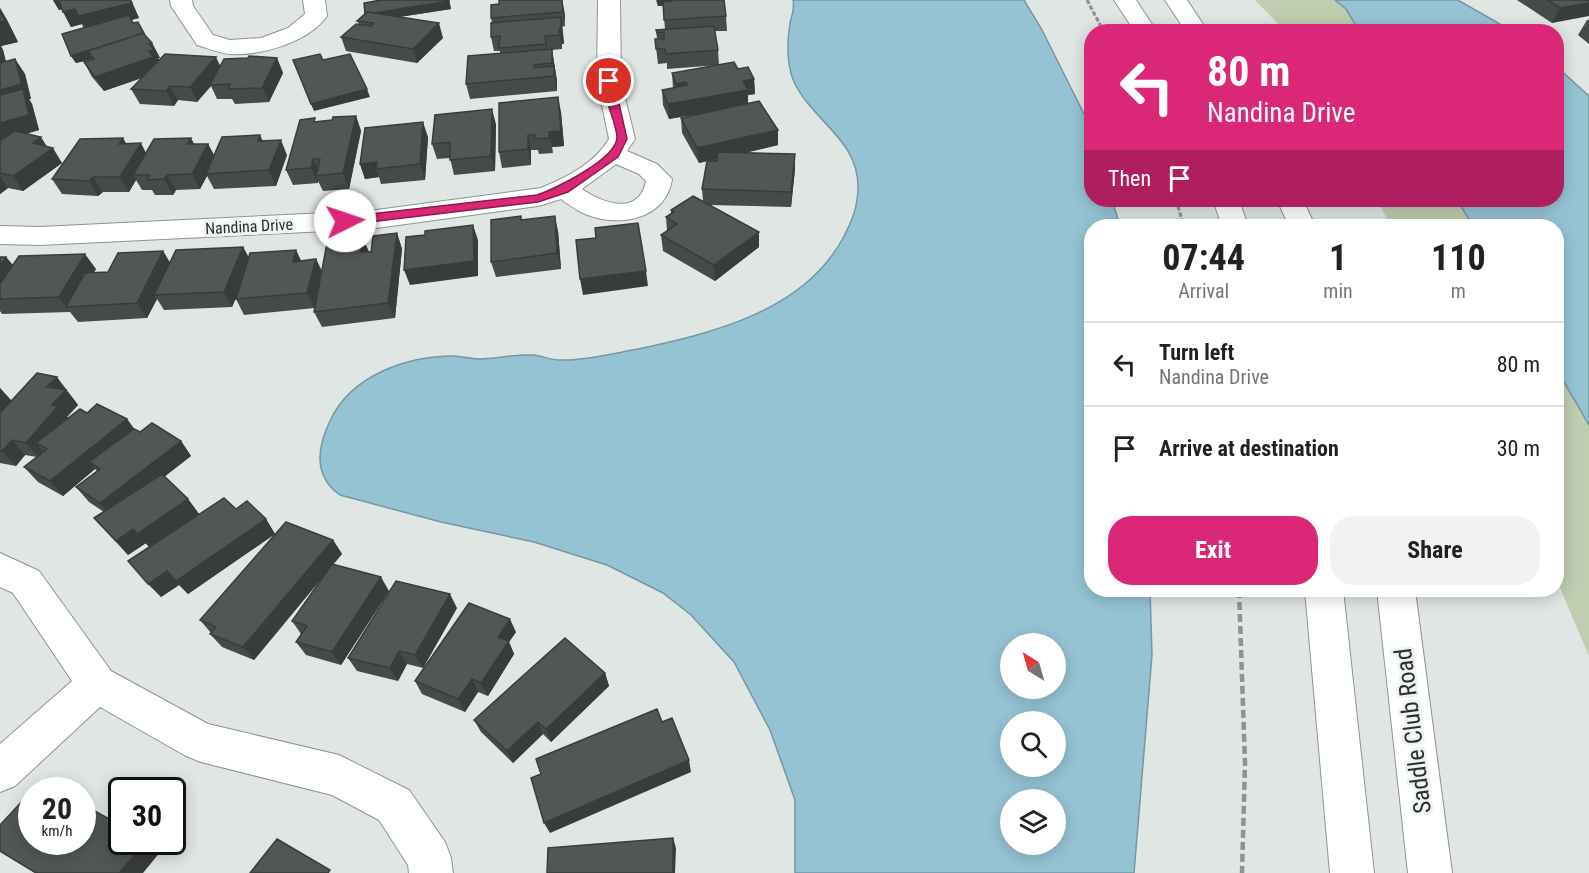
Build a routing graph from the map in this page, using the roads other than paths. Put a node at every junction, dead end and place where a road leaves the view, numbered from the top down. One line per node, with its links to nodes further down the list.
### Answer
1 (181, 0): 2 (street)
2 (314, 0)
3 (609, 0): 8 (street)
4 (1125, 0): 6 (street)
5 (1176, 0): 7 (street)
6 (1141, 24)
7 (1192, 24)
8 (614, 154): 9 (street, Nandina Drive); 9 (street)
9 (564, 189): 10 (street, Nandina Drive)
10 (0, 235)
11 (0, 569): 14 (street)
12 (1325, 597): 17 (street)
13 (1397, 597): 18 (street, Saddle Club Road)
14 (97, 684): 15 (street); 16 (street)
15 (0, 772)
16 (431, 873)
17 (1352, 873)
18 (1430, 873)

